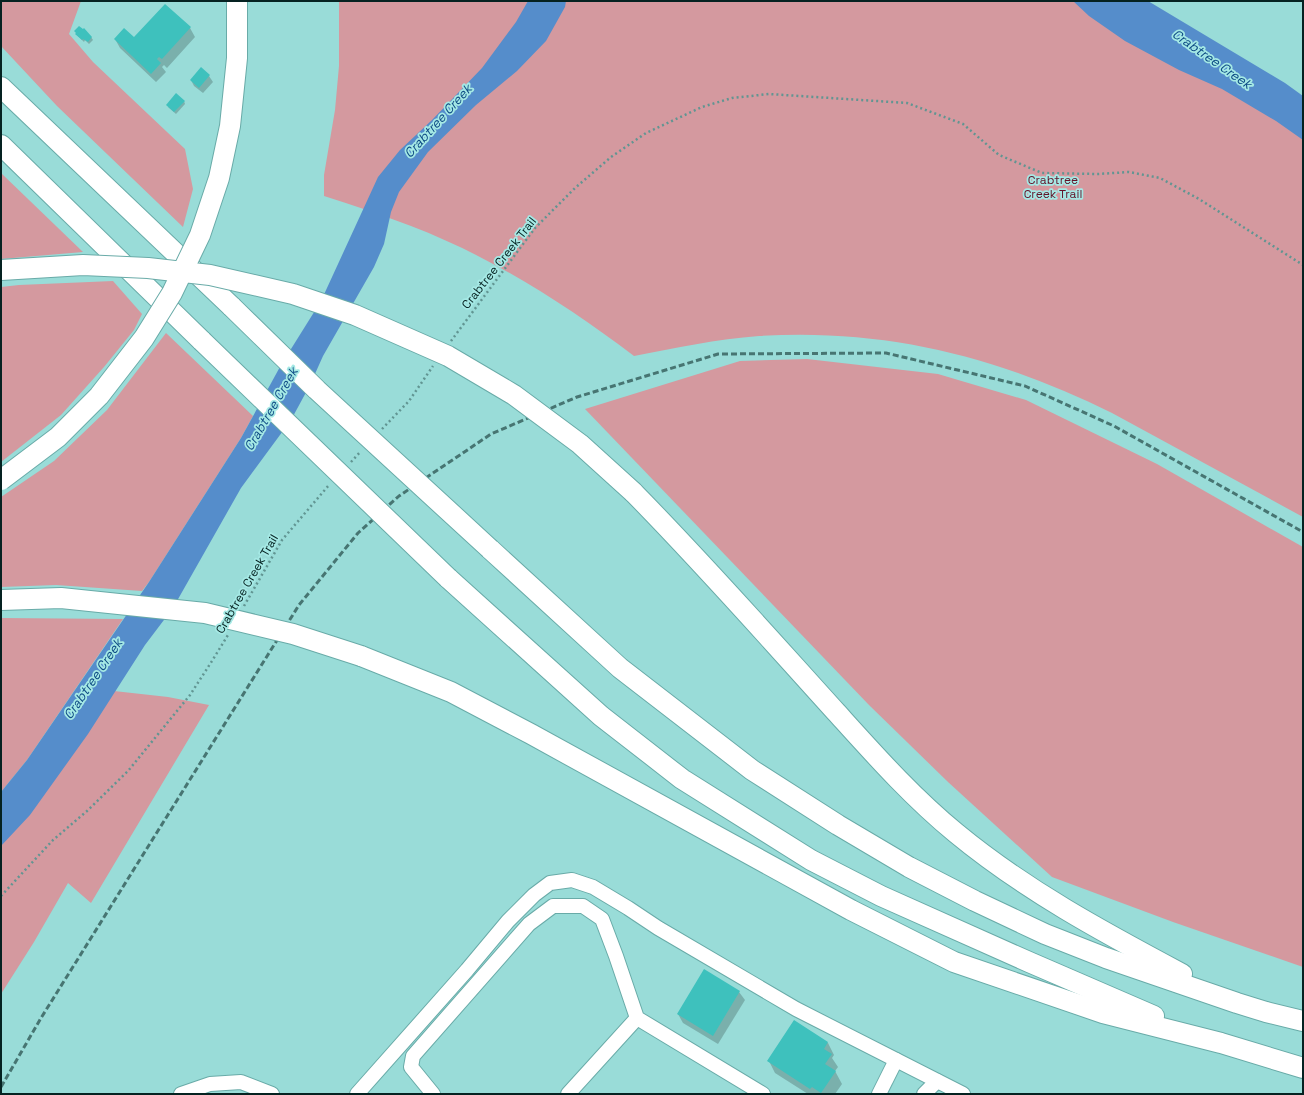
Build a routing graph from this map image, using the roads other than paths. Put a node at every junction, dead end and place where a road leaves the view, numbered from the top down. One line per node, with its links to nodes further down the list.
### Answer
1 (237, 1): 5 (highway, bridge)
2 (1, 87): 7 (highway, bridge)
3 (1, 145): 10 (highway, bridge)
4 (1, 270): 7 (highway, bridge)
5 (1, 480)
6 (1, 600): 10 (highway, bridge)
7 (1236, 1003): 9 (highway)
8 (637, 1018): 17 (lane); 18 (lane); 19 (lane)
9 (1303, 1021)
10 (1221, 1043): 12 (highway)
11 (896, 1060): 13 (lane); 16 (lane); 20 (lane)
12 (1303, 1068)
13 (937, 1081): 21 (lane); 22 (lane)
14 (181, 1094): 15 (lane)
15 (272, 1094)
16 (357, 1094)
17 (433, 1094)
18 (568, 1094)
19 (763, 1094)
20 (879, 1094)
21 (924, 1094)
22 (963, 1094)

